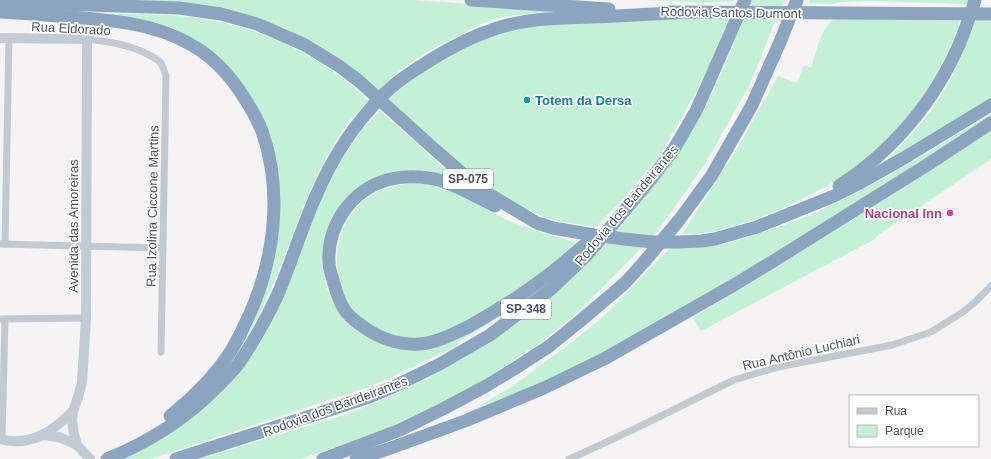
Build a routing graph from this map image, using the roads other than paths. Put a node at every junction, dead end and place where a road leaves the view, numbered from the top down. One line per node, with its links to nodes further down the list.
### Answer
1 (471, 0): 7 (highway, Rodovia Santos Dumont)
2 (745, 0): 15 (highway, Rodovia dos Bandeirantes / SP-348)
3 (797, 0): 33 (highway)
4 (975, 0): 14 (highway)
5 (0, 4): 16 (highway, SP-075)
6 (0, 12): 30 (highway)
7 (676, 13): 8 (highway, Rodovia Santos Dumont); 31 (highway)
8 (991, 14)
9 (4, 38): 10 (main road, Rua Eldorado); 17 (street)
10 (87, 39): 11 (street, Rua Eldorado); 18 (main road, Avenida das Amoreiras)
11 (161, 63): 19 (street, Rua Izolina Ciccone Martins)
12 (991, 105): 14 (highway)
13 (991, 123): 34 (highway)
14 (792, 213): 16 (highway, SP-075)
15 (622, 214): 16 (highway); 32 (highway, Rodovia dos Bandeirantes / SP-348)
16 (537, 223)
17 (2, 244): 18 (street)
18 (86, 245): 19 (street); 21 (main road, Avenida das Amoreiras)
19 (163, 248): 23 (street, Rua Izolina Ciccone Martins)
20 (991, 286): 28 (street, Rua Antônio Luchiari)
21 (86, 318): 22 (street); 24 (main road, Avenida das Amoreiras)
22 (2, 319): 26 (street)
23 (161, 352)
24 (73, 411): 25 (main road, Avenida das Amoreiras); 27 (main road, Avenida das Amoreiras)
25 (43, 435): 26 (main road, Avenida das Amoreiras); 27 (main road, Avenida das Amoreiras)
26 (1, 439)
27 (80, 447): 29 (main road)
28 (584, 456): 35 (street, Rua Antônio Luchiari)
29 (90, 459)
30 (101, 459)
31 (107, 459)
32 (176, 459)
33 (323, 459)
34 (356, 459)
35 (569, 459)

